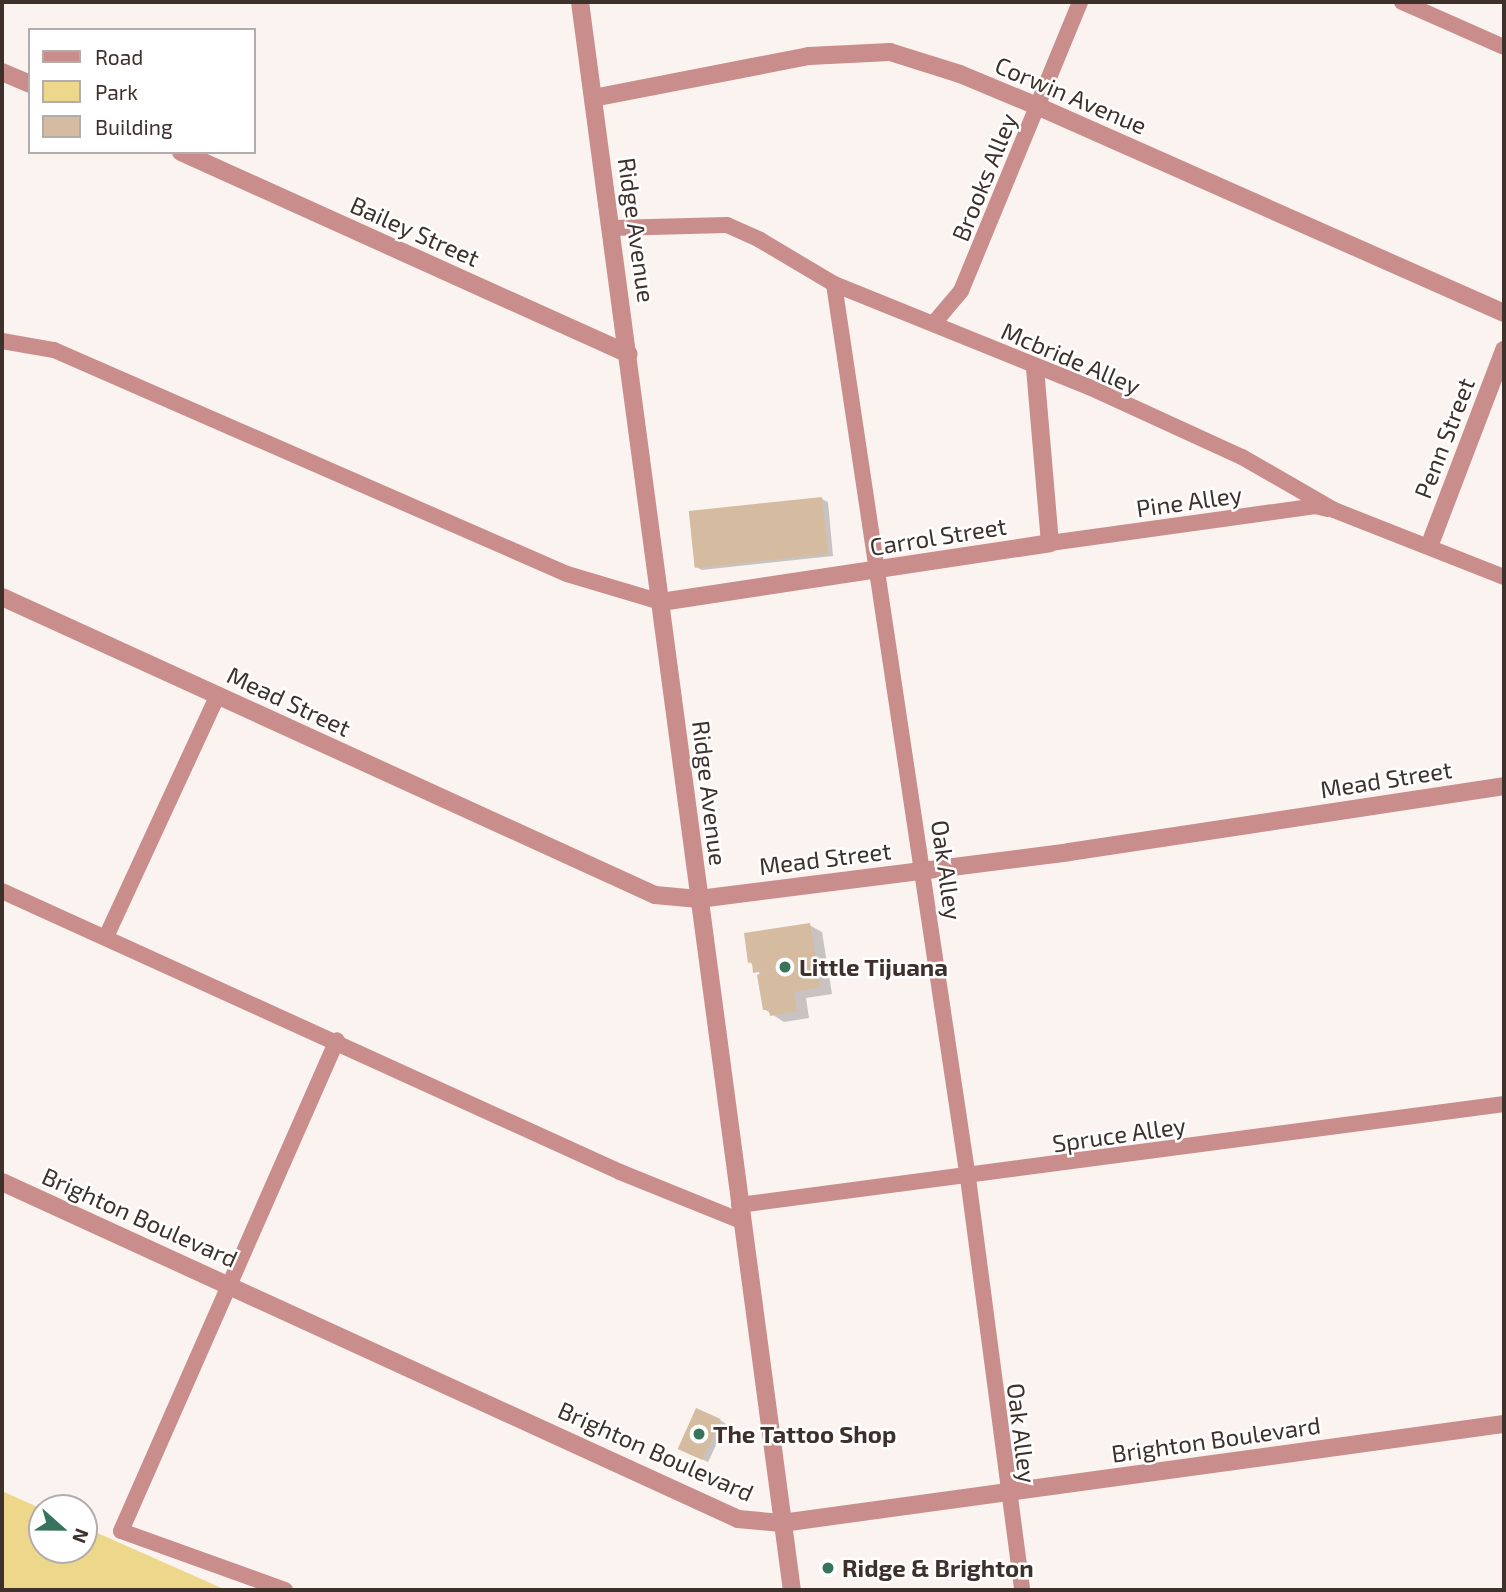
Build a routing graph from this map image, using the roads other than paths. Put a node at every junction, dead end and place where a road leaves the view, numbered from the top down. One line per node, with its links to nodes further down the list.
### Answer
1 (580, 2): 7 (street, Ridge Avenue)
2 (1080, 2): 8 (lane, Brooks Alley)
3 (1402, 2): 4 (lane)
4 (1504, 47)
5 (2, 72): 6 (street)
6 (28, 84)
7 (593, 98): 8 (street, Corwin Avenue); 10 (street, Ridge Avenue)
8 (1038, 106): 12 (street, Corwin Avenue); 13 (lane, Brooks Alley)
9 (184, 154): 16 (street, Bailey Street)
10 (612, 228): 11 (lane, Mcbride Alley); 16 (street, Ridge Avenue)
11 (834, 284): 13 (lane, Mcbride Alley); 21 (lane, Oak Alley)
12 (1504, 313)
13 (934, 323): 17 (lane, Mcbride Alley)
14 (2, 341): 24 (lane)
15 (1504, 350): 20 (street, Penn Street)
16 (628, 354): 24 (street, Ridge Avenue)
17 (1035, 369): 18 (lane, Mcbride Alley); 19 (street)
18 (1334, 510): 19 (lane, Pine Alley); 20 (lane, Mcbride Alley)
19 (1050, 543): 21 (street, Carrol Street)
20 (1430, 544): 22 (lane, Mcbride Alley)
21 (878, 570): 24 (street, Carrol Street); 27 (lane, Oak Alley)
22 (1504, 577)
23 (2, 597): 25 (street, Mead Street)
24 (661, 602): 29 (street, Ridge Avenue)
25 (218, 695): 29 (street, Mead Street); 30 (lane)
26 (1504, 786): 27 (street, Mead Street)
27 (924, 870): 29 (street, Mead Street); 33 (lane, Oak Alley)
28 (2, 891): 30 (lane)
29 (699, 899): 35 (street, Ridge Avenue)
30 (106, 937): 31 (lane)
31 (337, 1040): 35 (lane); 36 (lane)
32 (1504, 1104): 33 (lane, Spruce Alley)
33 (968, 1178): 35 (lane, Spruce Alley); 38 (lane, Oak Alley)
34 (2, 1182): 36 (street, Brighton Boulevard)
35 (740, 1213): 39 (street, Ridge Avenue)
36 (230, 1285): 39 (street, Brighton Boulevard); 40 (lane)
37 (1504, 1424): 38 (street, Brighton Boulevard)
38 (1007, 1493): 39 (street, Brighton Boulevard); 42 (lane, Oak Alley)
39 (782, 1523): 41 (street, Ridge Avenue)
40 (285, 1590)
41 (792, 1590)
42 (1022, 1590)

